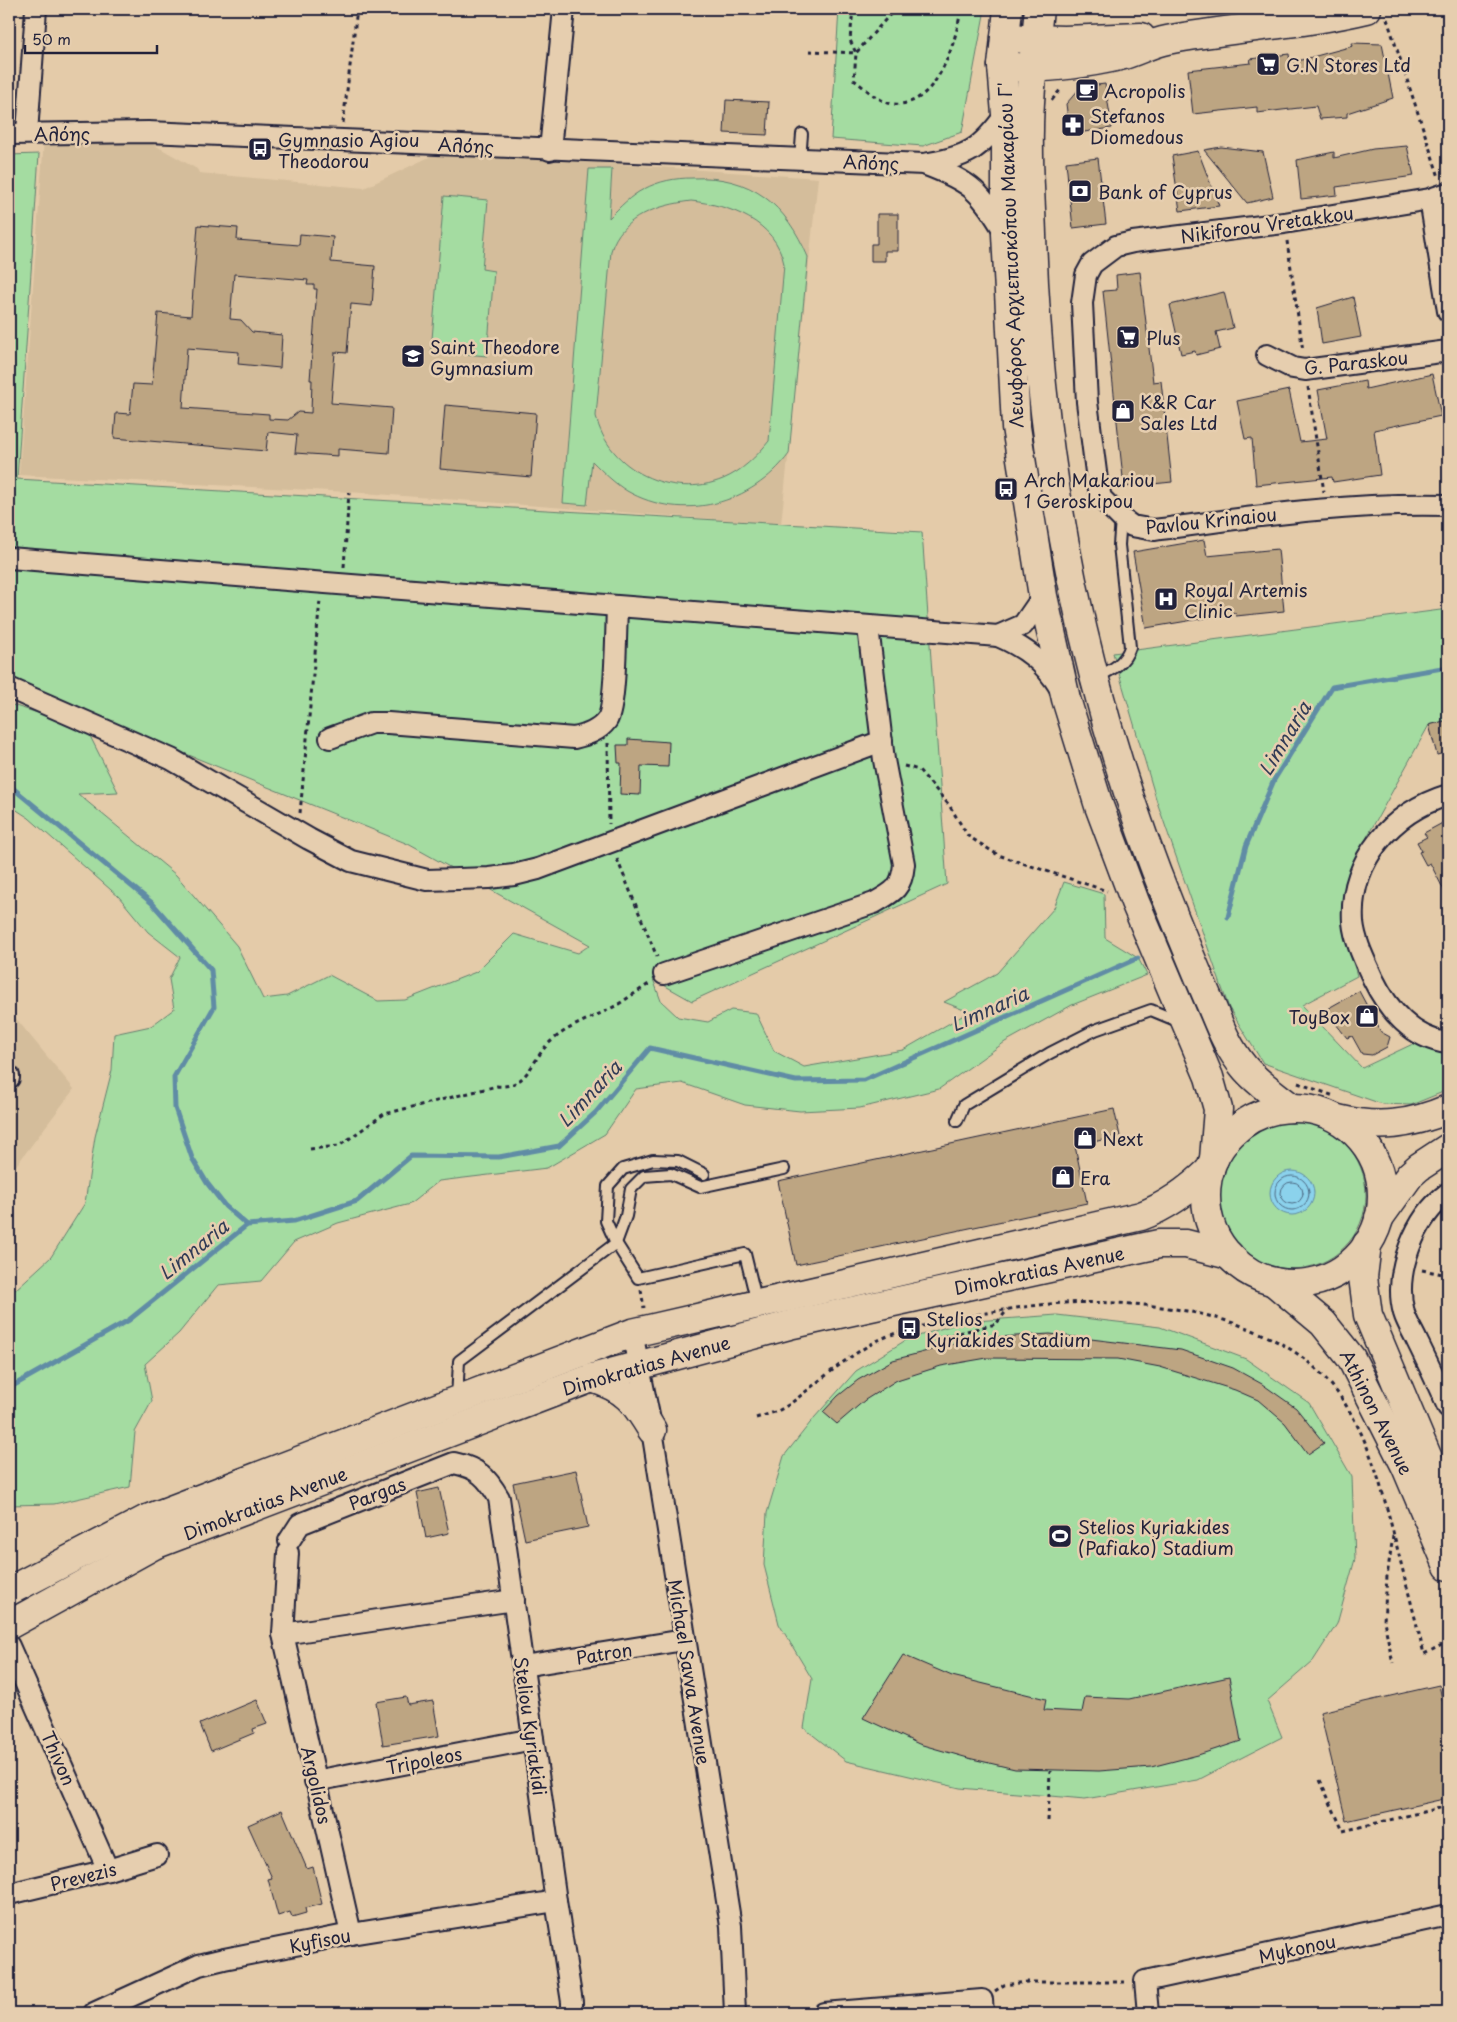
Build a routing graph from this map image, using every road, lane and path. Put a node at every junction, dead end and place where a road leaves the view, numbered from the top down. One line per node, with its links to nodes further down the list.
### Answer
1 (36, 9): 19 (street)
2 (358, 9): 21 (path)
3 (564, 9): 22 (street)
4 (853, 9): 15 (path)
5 (896, 9): 15 (path)
6 (962, 9): 15 (path)
7 (1008, 9): 11 (main road, Λεωφόρος Αρχιεπισκόπου Μακαρίου Γ')
8 (1039, 9): 12 (main road, Λεωφόρος Αρχιεπισκόπου Μακαρίου Γ')
9 (1376, 13): 10 (main road); 25 (path)
10 (1327, 14): 13 (main road)
11 (1005, 38): 12 (main road); 16 (main road, Λεωφόρος Αρχιεπισκόπου Μακαρίου Γ')
12 (1036, 40): 13 (main road); 17 (main road, Λεωφόρος Αρχιεπισκόπου Μακαρίου Γ')
13 (1165, 40): 17 (main road)
14 (809, 51): 15 (path)
15 (856, 53)
16 (1002, 66): 17 (main road); 18 (main road, Λεωφόρος Αρχιεπισκόπου Μακαρίου Γ')
17 (1033, 69): 41 (main road, Λεωφόρος Αρχιεπισκόπου Μακαρίου Γ')
18 (1006, 114): 24 (street, Αλόης); 26 (main road, Λεωφόρος Αρχιεπισκόπου Μακαρίου Γ')
19 (18, 134): 21 (street, Αλόης)
20 (802, 134): 23 (lane)
21 (341, 139): 22 (street, Αλόης)
22 (550, 150): 23 (street, Αλόης)
23 (800, 160): 24 (street, Αλόης)
24 (924, 164): 26 (street, Αλόης)
25 (1441, 196): 27 (street, Nikiforou Vretakkou); 28 (street)
26 (1006, 234): 37 (main road, Λεωφόρος Αρχιεπισκόπου Μακαρίου Γ')
27 (1092, 264): 33 (street, Pavlou Krinaiou)
28 (1448, 311)
29 (1448, 351): 30 (street, G. Paraskou)
30 (1267, 355)
31 (349, 492): 36 (path)
32 (1448, 505): 33 (street, Pavlou Krinaiou)
33 (1121, 518): 41 (lane)
34 (9, 558): 35 (street)
35 (322, 583): 36 (street); 47 (path)
36 (343, 585): 38 (street)
37 (1043, 596): 40 (street); 43 (main road, Λεωφόρος Αρχιεπισκόπου Μακαρίου Γ')
38 (617, 607): 39 (street); 44 (street)
39 (868, 627): 40 (street); 45 (street)
40 (998, 636): 43 (street)
41 (1095, 678): 53 (main road, Λεωφόρος Αρχιεπισκόπου Μακαρίου Γ')
42 (9, 688): 47 (street)
43 (1066, 699): 48 (main road, Λεωφόρος Αρχιεπισκόπου Μακαρίου Γ')
44 (330, 738)
45 (883, 750): 47 (street); 48 (path); 49 (street)
46 (1448, 795): 51 (street)
47 (298, 834)
48 (1135, 902): 50 (main road, Λεωφόρος Αρχιεπισκόπου Μακαρίου Γ')
49 (664, 974): 58 (path)
50 (1188, 1025): 56 (lane); 59 (main road, Λεωφόρος Αρχιεπισκόπου Μακαρίου Γ')
51 (1448, 1043)
52 (1288, 1080): 54 (path)
53 (1292, 1108): 54 (main road); 59 (main road)
54 (1339, 1109): 55 (main road); 63 (main road)
55 (1448, 1109)
56 (957, 1120)
57 (1448, 1148): 63 (main road)
58 (310, 1149)
59 (1212, 1165): 66 (main road); 71 (main road, Dimokratias Avenue)
60 (784, 1169): 64 (lane)
61 (704, 1174): 64 (lane)
62 (1448, 1193): 67 (street)
63 (1379, 1218): 65 (main road)
64 (616, 1243): 69 (lane); 77 (lane)
65 (1367, 1244): 70 (main road); 82 (main road, Athinon Avenue)
66 (1229, 1255): 70 (main road); 75 (main road, Dimokratias Avenue)
67 (1405, 1267): 68 (path); 78 (street)
68 (1448, 1275)
69 (638, 1278): 71 (lane); 73 (path)
70 (1274, 1282): 85 (main road, Athinon Avenue)
71 (757, 1304): 73 (main road, Dimokratias Avenue)
72 (1009, 1308): 74 (path); 79 (path); 84 (path)
73 (640, 1331): 75 (street, Michael Savva Avenue); 77 (main road, Dimokratias Avenue)
74 (929, 1349)
75 (638, 1365): 76 (main road, Dimokratias Avenue); 80 (street, Michael Savva Avenue)
76 (592, 1378): 80 (main road); 88 (main road, Dimokratias Avenue)
77 (457, 1400): 86 (main road, Dimokratias Avenue)
78 (1448, 1407)
79 (756, 1418)
80 (652, 1430): 90 (street, Michael Savva Avenue)
81 (454, 1464): 83 (street, Pargas); 87 (street, Steliou Kyriakidi)
82 (1448, 1506)
83 (300, 1524): 89 (street, Argolidos)
84 (1393, 1533): 91 (path); 93 (path)
85 (1448, 1566)
86 (9, 1591)
87 (514, 1600): 89 (street); 94 (street, Steliou Kyriakidi)
88 (9, 1625)
89 (284, 1634): 98 (street, Argolidos)
90 (684, 1640): 94 (street, Patron); 111 (street, Michael Savva Avenue)
91 (1448, 1642)
92 (9, 1646): 102 (street, Thivon)
93 (1393, 1663)
94 (523, 1666): 95 (street, Steliou Kyriakidi)
95 (533, 1739): 98 (street, Tripoleos); 104 (street, Steliou Kyriakidi)
96 (1050, 1771): 100 (path)
97 (1320, 1780): 99 (path)
98 (315, 1781): 106 (street, Argolidos)
99 (1448, 1806)
100 (1048, 1822)
101 (157, 1855): 102 (street, Prevezis)
102 (108, 1870): 103 (street, Prevezis)
103 (9, 1894)
104 (556, 1901): 106 (street, Kyfisou); 110 (street, Steliou Kyriakidi)
105 (1448, 1915): 107 (street, Mykonou)
106 (351, 1934): 109 (street, Kyfisou)
107 (1145, 1982): 108 (path); 113 (street)
108 (982, 2007): 112 (street)
109 (94, 2013)
110 (572, 2013)
111 (736, 2013)
112 (824, 2013)
113 (1148, 2013)

